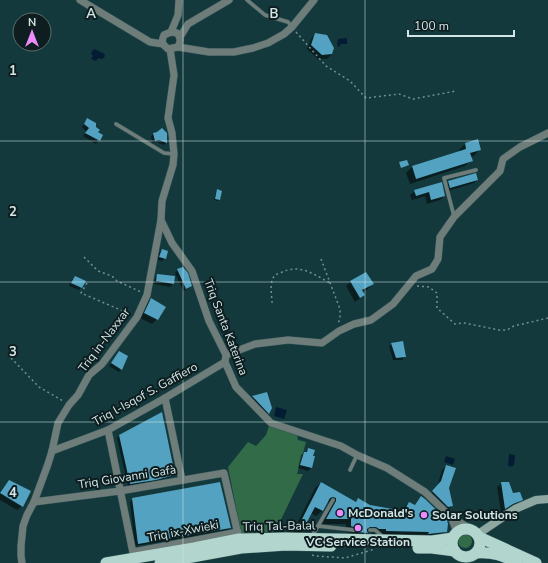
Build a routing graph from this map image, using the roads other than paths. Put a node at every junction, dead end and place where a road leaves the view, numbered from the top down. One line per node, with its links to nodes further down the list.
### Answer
1 (80, 0): 6 (street)
2 (179, 0): 8 (street)
3 (229, 0): 9 (street)
4 (247, 0): 7 (lane)
5 (314, 0): 7 (street)
6 (88, 2): 10 (street)
7 (292, 28): 11 (street)
8 (171, 32): 9 (street); 10 (street)
9 (180, 37): 11 (street)
10 (163, 44): 12 (street)
11 (178, 47): 12 (street)
12 (170, 49): 15 (street, Triq in-Naxxar)
13 (116, 124): 15 (lane)
14 (548, 132): 17 (street, Triq l-Isqof S. Gaffiero)
15 (174, 154): 18 (street, Triq in-Naxxar)
16 (476, 170): 17 (lane)
17 (454, 217): 19 (street, Triq l-Isqof S. Gaffiero)
18 (161, 220): 19 (street, Triq Santa Katerina); 22 (street, Triq in-Naxxar)
19 (225, 358): 20 (street, Triq l-Isqof S. Gaffiero); 23 (street, Triq Santa Katerina)
20 (165, 398): 21 (street, Triq l-Isqof S. Gaffiero); 25 (street)
21 (108, 430): 22 (street, Triq l-Isqof S. Gaffiero); 26 (street)
22 (52, 451): 29 (street, Triq in-Naxxar)
23 (357, 455): 24 (lane); 30 (street, Triq Santa Katerina)
24 (350, 470)
25 (182, 480): 26 (street, Triq Giovanni Gafà); 35 (street, Triq Giovanni Gafà)
26 (120, 491): 29 (street, Triq Giovanni Gafà); 41 (street)
27 (548, 499): 34 (main road)
28 (333, 500): 31 (lane)
29 (34, 502): 42 (street, Triq in-Naxxar)
30 (451, 517): 34 (street, Triq Santa Katerina); 36 (street, Triq Santa Katerina)
31 (318, 526): 32 (lane); 37 (lane)
32 (354, 530)
33 (370, 530): 38 (lane)
34 (476, 534): 36 (highway, Triq Tal-Balal); 40 (highway); 46 (highway)
35 (238, 535): 37 (highway, Triq Tal-Balal); 41 (highway, Triq Tal-Balal)
36 (455, 535): 38 (highway, Triq Tal-Balal); 39 (highway)
37 (310, 538): 38 (highway, Triq Tal-Balal)
38 (388, 540)
39 (455, 551): 40 (highway, Triq Tal-Balal); 44 (highway, Triq Tal-Balal)
40 (476, 553): 45 (highway, Triq Tal-Balal)
41 (134, 555): 43 (highway, Triq Tal-Balal)
42 (22, 563)
43 (106, 563)
44 (160, 563)
45 (517, 563)
46 (536, 563)

